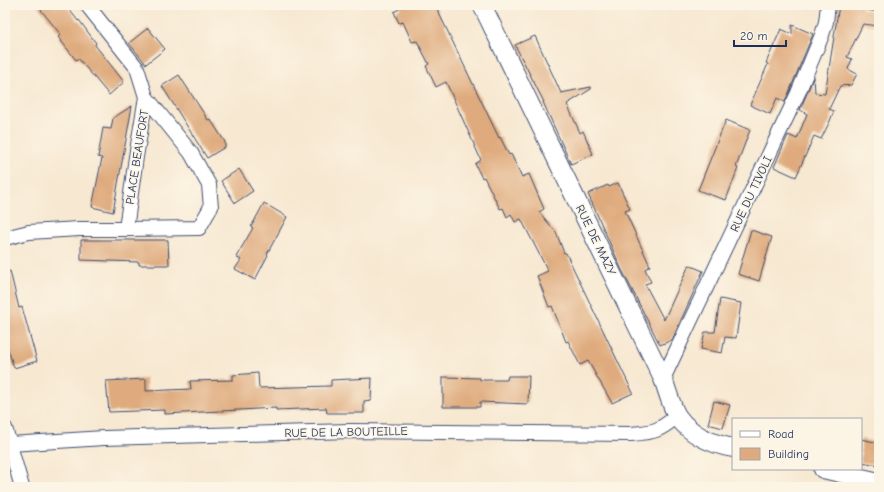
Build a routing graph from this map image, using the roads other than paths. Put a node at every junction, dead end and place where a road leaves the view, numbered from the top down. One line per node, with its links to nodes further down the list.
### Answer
1 (87, 5): 4 (street)
2 (482, 5): 7 (street, RUE DE MAZY)
3 (828, 5): 7 (street, RUE DU TIVOLI)
4 (146, 97): 5 (street, PLACE BEAUFORT); 5 (street, PLACE BEAUFORT)
5 (126, 229): 6 (street)
6 (5, 238)
7 (663, 379): 8 (street, RUE DE MAZY)
8 (678, 416): 10 (street, RUE DE LA BOUTEILLE); 11 (street, RUE DE MAZY)
9 (5, 428): 10 (street)
10 (10, 444): 14 (street)
11 (732, 448)
12 (827, 470): 13 (street)
13 (879, 482)
14 (22, 487)

